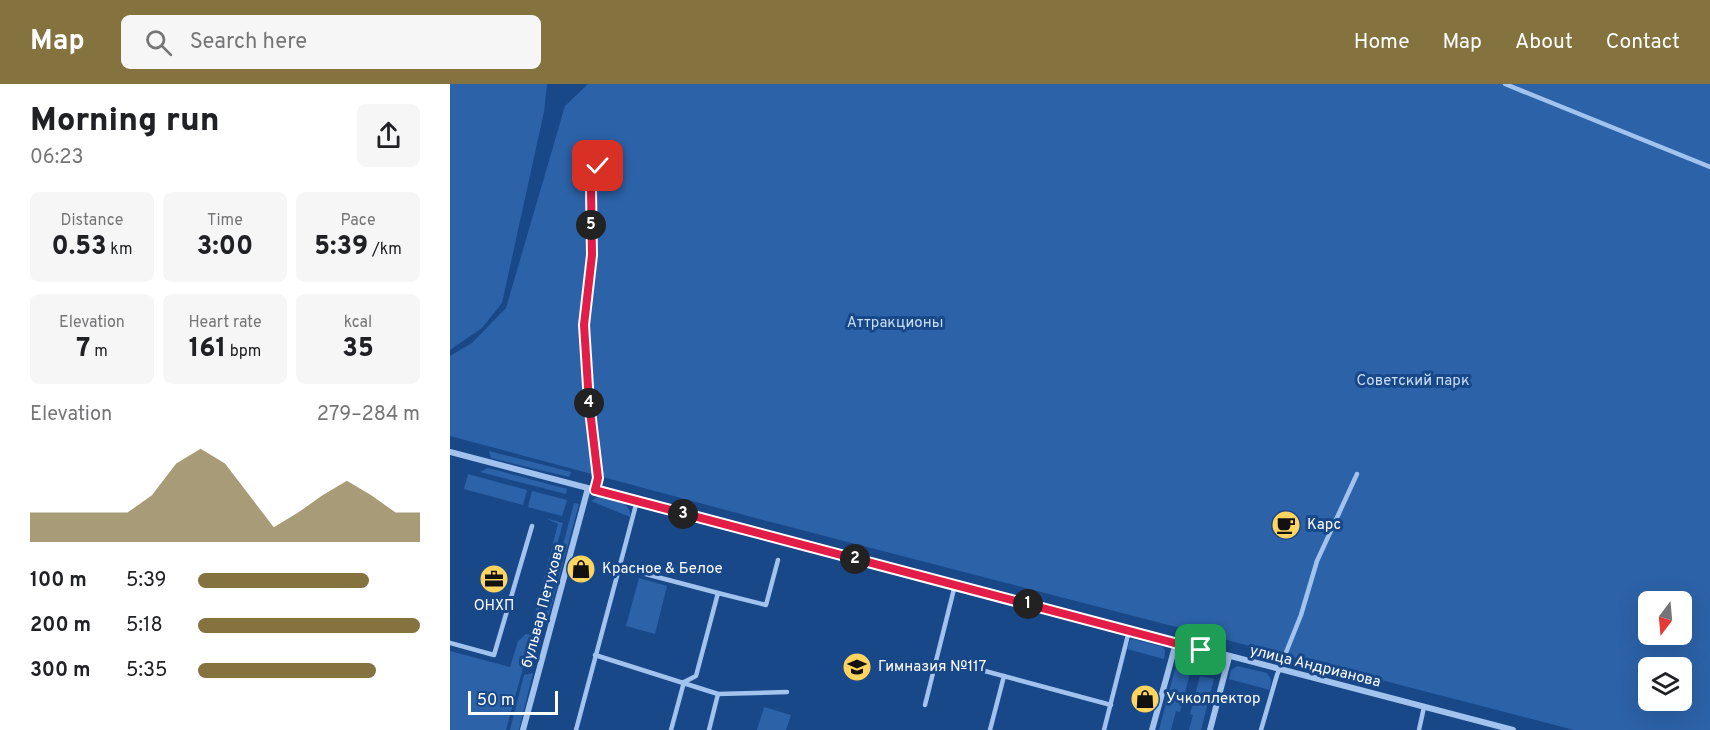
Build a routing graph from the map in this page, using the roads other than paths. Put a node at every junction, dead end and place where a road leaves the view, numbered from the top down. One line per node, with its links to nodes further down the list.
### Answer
1 (1505, 84): 2 (lane)
2 (1710, 166)
3 (615, 169): 6 (lane)
4 (450, 452): 6 (street, улица Андрианова)
5 (1357, 474): 19 (lane)
6 (592, 489): 7 (street, улица Андрианова); 27 (street, бульвар Петухова)
7 (637, 501): 10 (lane); 11 (street, улица Андрианова)
8 (531, 526): 14 (lane)
9 (778, 560): 12 (lane)
10 (619, 567): 12 (lane); 16 (lane)
11 (955, 585): 13 (street, улица Андрианова); 24 (lane)
12 (718, 593): 21 (lane)
13 (1129, 631): 15 (street, улица Андрианова); 25 (lane)
14 (450, 643)
15 (1176, 643): 17 (street, улица Андрианова); 33 (street)
16 (595, 655): 21 (lane); 28 (lane)
17 (1229, 657): 19 (street, улица Андрианова); 34 (street)
18 (970, 667): 20 (lane)
19 (1280, 670): 26 (street, улица Андрианова); 35 (lane)
20 (1004, 676): 25 (lane); 31 (lane)
21 (684, 682): 23 (lane); 29 (lane)
22 (787, 692): 23 (lane)
23 (718, 694): 30 (lane)
24 (925, 705)
25 (1111, 705): 32 (lane)
26 (1425, 707): 36 (lane); 37 (street, улица Андрианова)
27 (523, 730)
28 (576, 730)
29 (670, 730)
30 (709, 730)
31 (990, 730)
32 (1104, 730)
33 (1152, 730)
34 (1210, 730)
35 (1262, 730)
36 (1419, 730)
37 (1513, 730)

